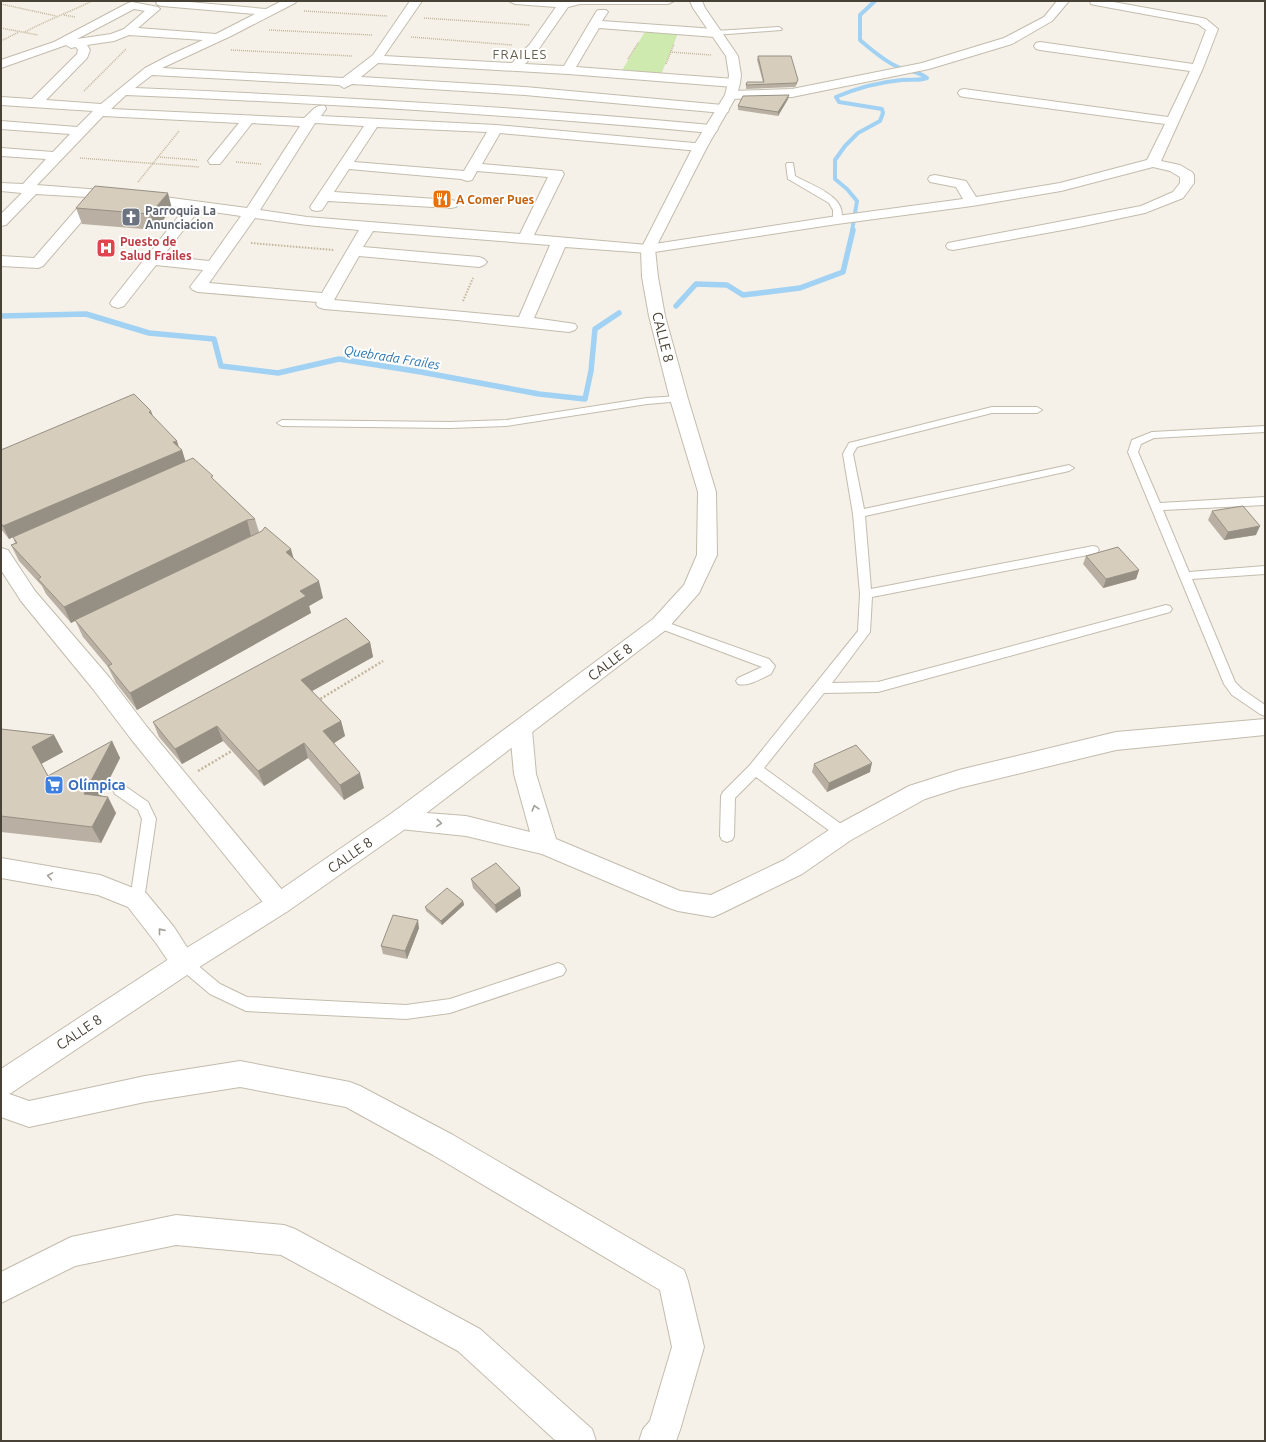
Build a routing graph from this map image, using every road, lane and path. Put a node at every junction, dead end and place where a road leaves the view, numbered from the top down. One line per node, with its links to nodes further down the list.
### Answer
1 (92, 1): 15 (path)
2 (291, 1): 14 (street)
3 (416, 1): 39 (street)
4 (516, 1): 12 (street)
5 (668, 1): 8 (street)
6 (696, 1): 30 (street)
7 (1063, 1): 48 (street)
8 (608, 2): 12 (street); 21 (street)
9 (1095, 2): 18 (street)
10 (162, 3): 14 (street)
11 (1, 4): 15 (path)
12 (564, 4): 41 (street)
13 (1170, 4): 18 (street)
14 (266, 12): 20 (street)
15 (56, 16): 28 (path)
16 (144, 17): 17 (street); 26 (street); 33 (street)
17 (159, 18)
18 (1202, 21): 42 (street)
19 (221, 23): 20 (street)
20 (244, 24): 31 (street)
21 (595, 24): 23 (street); 43 (street)
22 (1, 28): 25 (path)
23 (647, 28): 27 (street); 45 (path)
24 (780, 29): 30 (lane)
25 (19, 31): 28 (path); 32 (path)
26 (128, 31): 29 (street); 34 (street)
27 (679, 31): 30 (street); 37 (path)
28 (25, 32): 33 (path)
29 (144, 32): 31 (street); 56 (path)
30 (715, 34): 38 (street)
31 (219, 38): 36 (street)
32 (1, 41)
33 (63, 42): 34 (street); 40 (street)
34 (80, 43): 55 (street)
35 (1040, 46): 42 (street)
36 (196, 48): 39 (path); 44 (street)
37 (670, 52): 38 (path); 46 (path)
38 (732, 56): 48 (street)
39 (376, 59): 41 (street); 47 (street)
40 (1, 64)
41 (515, 67): 43 (street)
42 (1197, 68): 64 (street)
43 (568, 70): 45 (street)
44 (149, 71): 47 (street); 49 (street)
45 (620, 74): 46 (street); 52 (street)
46 (660, 77): 48 (street)
47 (347, 81): 50 (street); 53 (street)
48 (732, 89): 57 (street)
49 (123, 91): 53 (street); 58 (street)
50 (525, 91): 52 (street); 59 (street)
51 (964, 93): 64 (street)
52 (605, 98): 57 (street); 61 (street)
53 (328, 100): 59 (street); 63 (street)
54 (1, 101): 55 (street)
55 (37, 102): 56 (street)
56 (70, 105): 58 (street)
57 (724, 109): 67 (street)
58 (102, 110): 60 (street); 69 (street)
59 (514, 112): 61 (street)
60 (191, 117): 62 (street); 75 (path)
61 (593, 117): 67 (street); 70 (street)
62 (249, 119): 63 (street); 74 (street)
63 (309, 121): 65 (street); 90 (street)
64 (1172, 121): 76 (street)
65 (373, 122): 68 (street); 77 (street)
66 (1, 125): 69 (street)
67 (711, 128): 71 (street)
68 (496, 129): 70 (street); 87 (street)
69 (82, 131): 73 (street)
70 (580, 136): 71 (street)
71 (700, 147): 99 (street)
72 (1, 152): 73 (street)
73 (58, 156): 75 (path); 83 (street)
74 (215, 161): 75 (path)
75 (153, 163): 85 (path)
76 (1153, 163): 88 (street); 98 (street)
77 (346, 165): 86 (street); 87 (street)
78 (790, 165): 91 (lane)
79 (934, 179): 80 (street)
80 (961, 184): 81 (street); 88 (street)
81 (979, 186)
82 (1, 187): 83 (street)
83 (29, 189): 84 (street); 93 (street)
84 (98, 194): 85 (street); 102 (street)
85 (127, 196): 89 (street)
86 (324, 196): 87 (street); 92 (street)
87 (454, 199): 94 (street); 95 (street); 95 (street)
88 (972, 202): 91 (street)
89 (194, 207): 90 (street); 101 (street)
90 (250, 214): 92 (street); 96 (street)
91 (841, 220): 99 (street)
92 (307, 221): 94 (street)
93 (1, 222)
94 (368, 226): 100 (street)
95 (525, 238): 97 (street)
96 (231, 242): 100 (path); 104 (street)
97 (559, 242): 99 (street); 107 (street)
98 (953, 246)
99 (648, 249): 109 (street, CALLE 8)
100 (354, 251): 103 (street); 105 (street)
101 (152, 260): 104 (street); 106 (street)
102 (1, 261)
103 (479, 262)
104 (214, 266): 105 (street)
105 (328, 298): 107 (street)
106 (118, 303)
107 (525, 322): 108 (street)
108 (569, 327)
109 (679, 399): 111 (lane); 123 (street, CALLE 8)
110 (1037, 410): 116 (lane)
111 (282, 423)
112 (1265, 429): 115 (lane)
113 (1069, 468): 116 (lane)
114 (1265, 501): 115 (lane)
115 (1155, 507): 120 (lane)
116 (858, 514): 121 (lane)
117 (1093, 550): 121 (lane)
118 (6, 551): 132 (street)
119 (1265, 570): 120 (lane)
120 (1184, 576): 128 (lane)
121 (866, 594): 126 (lane)
122 (1166, 609): 126 (lane)
123 (660, 624): 125 (lane); 131 (street, CALLE 8)
124 (383, 661): 127 (path)
125 (742, 681)
126 (821, 688): 134 (lane)
127 (315, 702)
128 (1265, 711)
129 (160, 722): 132 (street)
130 (1265, 727): 138 (street)
131 (521, 730): 137 (street, CALLE 8); 140 (street, one-way to 131)
132 (139, 733): 135 (street)
133 (241, 746): 135 (path)
134 (755, 769): 138 (lane); 139 (lane)
135 (180, 782): 143 (street)
136 (120, 790): 142 (lane)
137 (400, 820): 140 (street, one-way to 140); 143 (street, CALLE 8)
138 (843, 833): 140 (street)
139 (727, 836)
140 (546, 845)
141 (1, 868): 142 (street, one-way to 141)
142 (137, 900): 144 (street, one-way to 142)
143 (279, 904): 144 (street, CALLE 8)
144 (184, 963): 145 (lane); 146 (street, CALLE 8)
145 (558, 970)
146 (1, 1084)
147 (1, 1104): 150 (street)
148 (1, 1288): 149 (street)
149 (580, 1441)
150 (655, 1441)

